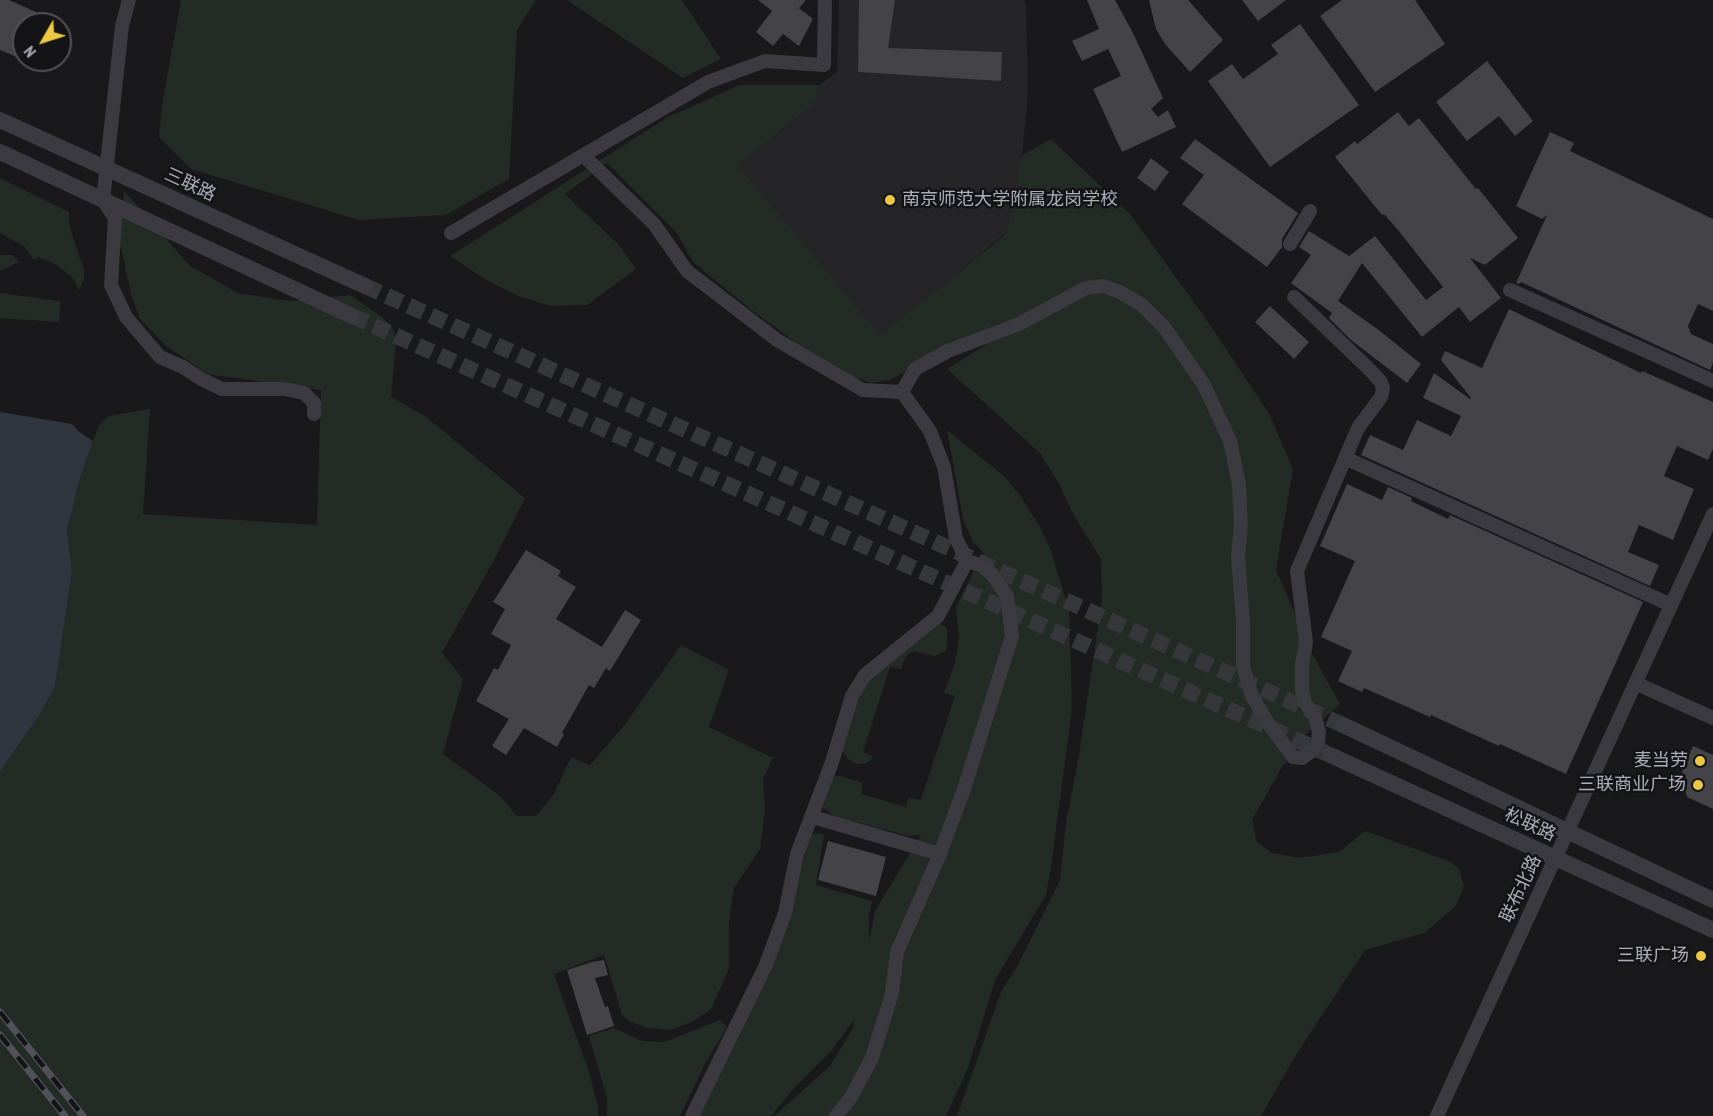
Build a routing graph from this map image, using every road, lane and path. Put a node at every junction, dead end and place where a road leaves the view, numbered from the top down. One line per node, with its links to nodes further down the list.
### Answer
1 (129, 0): 6 (street)
2 (825, 0): 5 (street)
3 (0, 120): 6 (street, 三联路)
4 (0, 152): 7 (street)
5 (584, 156): 9 (street); 16 (street)
6 (106, 168): 7 (street); 11 (street, 三联路)
7 (103, 200): 14 (street); 17 (street)
8 (1310, 211): 10 (street)
9 (451, 233)
10 (1290, 244)
11 (365, 286)
12 (1510, 290): 15 (street)
13 (1294, 297): 18 (street)
14 (352, 316)
15 (1713, 381)
16 (902, 392): 18 (street); 20 (street)
17 (314, 414)
18 (1345, 458): 21 (street)
19 (1713, 514): 21 (street, 联布北路)
20 (967, 561): 26 (street); 28 (street)
21 (1671, 605): 22 (street, 联布北路)
22 (1635, 683): 23 (street); 27 (street, 联布北路)
23 (1713, 717)
24 (1343, 725): 27 (street, 松联路)
25 (1330, 755): 29 (street, 松联路)
26 (813, 817): 28 (street); 32 (street)
27 (1568, 831): 29 (street, 联布北路); 30 (street, 松联路)
28 (940, 854): 33 (street)
29 (1556, 858): 31 (street, 松联路); 34 (street, 联布北路)
30 (1713, 900)
31 (1713, 930)
32 (692, 1116)
33 (836, 1116)
34 (1437, 1116)

